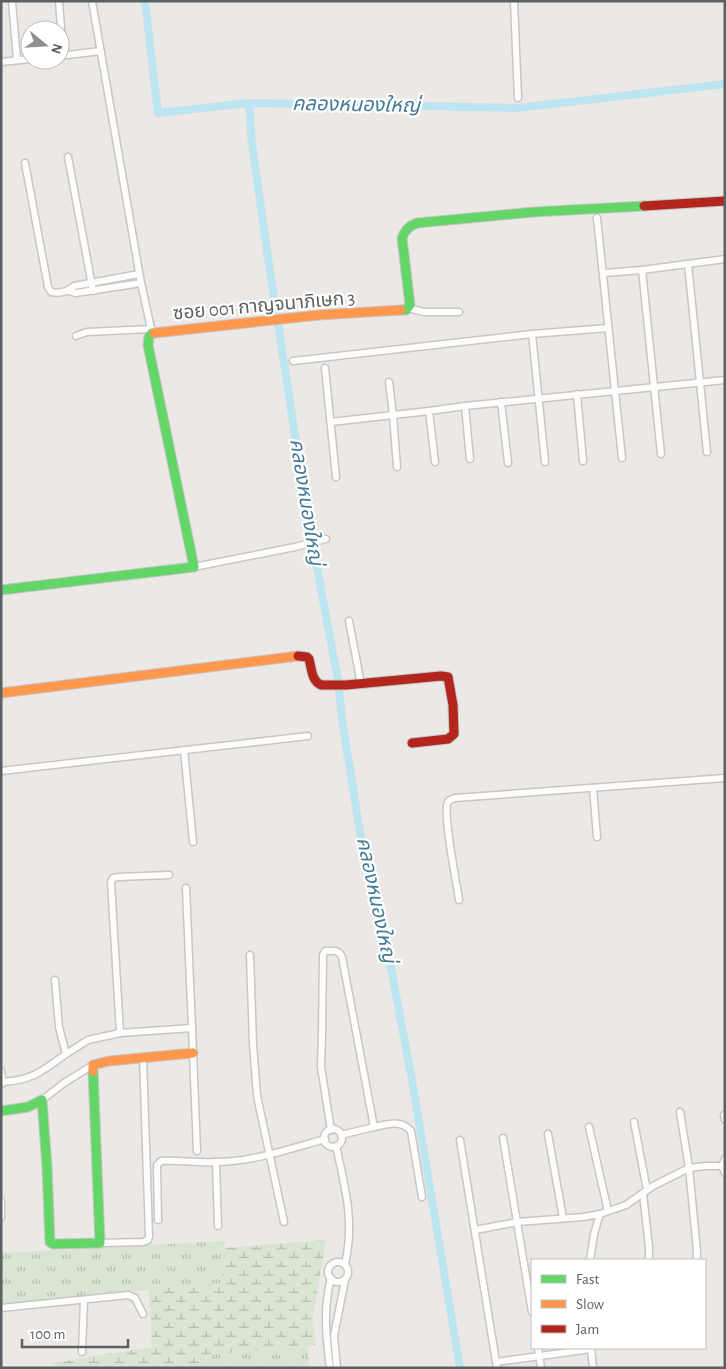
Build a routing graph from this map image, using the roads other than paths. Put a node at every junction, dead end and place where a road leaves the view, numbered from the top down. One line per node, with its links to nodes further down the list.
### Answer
1 (12, 1): 8 (street)
2 (59, 1): 5 (street)
3 (92, 1): 6 (street)
4 (514, 1): 11 (street)
5 (60, 20)
6 (100, 51): 7 (street); 20 (street)
7 (70, 54)
8 (17, 60): 9 (street); 10 (street)
9 (20, 60)
10 (1, 62)
11 (518, 98)
12 (68, 157): 21 (street)
13 (25, 163): 23 (street)
14 (725, 201): 25 (street)
15 (597, 218): 19 (street)
16 (725, 259): 17 (street)
17 (688, 264): 18 (street); 35 (street)
18 (642, 270): 19 (street); 36 (street)
19 (604, 273): 27 (street)
20 (140, 274): 21 (street); 22 (street)
21 (92, 283): 23 (street); 24 (street)
22 (141, 283): 24 (street); 28 (street)
23 (69, 291): 24 (street)
24 (93, 291)
25 (408, 308): 26 (street); 28 (street, ซอย 001 กาญจนาภิเษก 3)
26 (459, 312)
27 (608, 328): 29 (street); 37 (street)
28 (152, 331): 30 (street); 56 (street, ซอย 001 กาญจนาภิเษก 3)
29 (532, 334): 31 (street); 39 (street)
30 (76, 336)
31 (293, 361)
32 (325, 368): 44 (street)
33 (725, 380): 35 (street)
34 (389, 382): 43 (street)
35 (700, 382): 36 (street); 45 (street)
36 (655, 387): 37 (street); 46 (street)
37 (615, 391): 38 (street); 47 (street)
38 (577, 394): 39 (street); 49 (street)
39 (539, 398): 40 (street); 51 (street)
40 (501, 402): 41 (street); 52 (street)
41 (465, 406): 42 (street); 48 (street)
42 (429, 411): 43 (street); 50 (street)
43 (393, 415): 44 (street); 53 (street)
44 (331, 422): 54 (street)
45 (707, 452)
46 (661, 454)
47 (622, 458)
48 (470, 459)
49 (583, 461)
50 (435, 462)
51 (545, 462)
52 (508, 463)
53 (397, 467)
54 (336, 477)
55 (323, 540): 56 (street)
56 (194, 567): 57 (street)
57 (1, 590)
58 (348, 621): 59 (street)
59 (361, 684): 60 (street); 62 (street)
60 (1, 693)
61 (308, 736): 63 (street)
62 (412, 743)
63 (184, 750): 64 (street); 68 (street)
64 (1, 771)
65 (725, 778): 66 (street)
66 (593, 788): 67 (street); 71 (street)
67 (597, 837)
68 (193, 842)
69 (169, 875): 75 (street)
70 (186, 888): 74 (street)
71 (459, 900)
72 (250, 955): 96 (street)
73 (55, 980): 77 (street)
74 (192, 1028): 75 (street); 76 (street)
75 (120, 1033): 77 (street)
76 (193, 1053): 78 (street); 95 (street)
77 (66, 1054): 81 (street)
78 (143, 1057): 79 (street); 113 (street)
79 (93, 1066): 82 (street); 113 (street)
80 (1, 1071): 81 (street)
81 (2, 1082)
82 (42, 1100): 83 (street); 113 (street)
83 (1, 1111)
84 (680, 1112): 99 (street)
85 (634, 1122): 101 (street)
86 (374, 1126): 88 (street); 90 (street); 102 (street)
87 (589, 1127): 104 (street)
88 (330, 1130): 90 (street); 92 (street)
89 (548, 1134): 107 (street)
90 (341, 1135): 94 (street)
91 (503, 1138): 110 (street)
92 (325, 1139): 94 (street); 96 (street)
93 (460, 1140): 112 (street)
94 (336, 1146): 117 (street)
95 (197, 1151)
96 (270, 1154): 98 (street); 109 (street)
97 (725, 1159): 100 (street)
98 (216, 1162): 108 (street); 111 (street)
99 (689, 1168): 100 (street); 101 (street); 116 (street)
100 (723, 1170)
101 (645, 1192): 104 (street); 115 (street)
102 (422, 1197)
103 (1, 1201): 106 (street)
104 (608, 1211): 105 (street)
105 (600, 1214): 107 (street); 114 (street)
106 (1, 1217)
107 (563, 1218): 110 (street)
108 (158, 1220)
109 (284, 1222)
110 (517, 1222): 112 (street); 121 (street)
111 (218, 1226)
112 (475, 1230): 130 (street)
113 (100, 1243)
114 (590, 1259)
115 (649, 1259)
116 (697, 1259)
117 (345, 1264): 118 (street); 119 (street)
118 (331, 1278): 119 (street); 124 (street)
119 (345, 1280): 124 (street)
120 (84, 1300): 122 (street); 123 (street); 128 (street)
121 (531, 1306)
122 (1, 1308)
123 (143, 1314)
124 (330, 1345): 131 (street); 132 (street)
125 (538, 1349): 129 (street)
126 (585, 1349): 129 (street)
127 (591, 1349): 134 (street)
128 (82, 1352)
129 (540, 1356): 130 (street); 133 (street)
130 (496, 1365)
131 (330, 1368)
132 (337, 1368)
133 (541, 1368)
134 (593, 1368)

